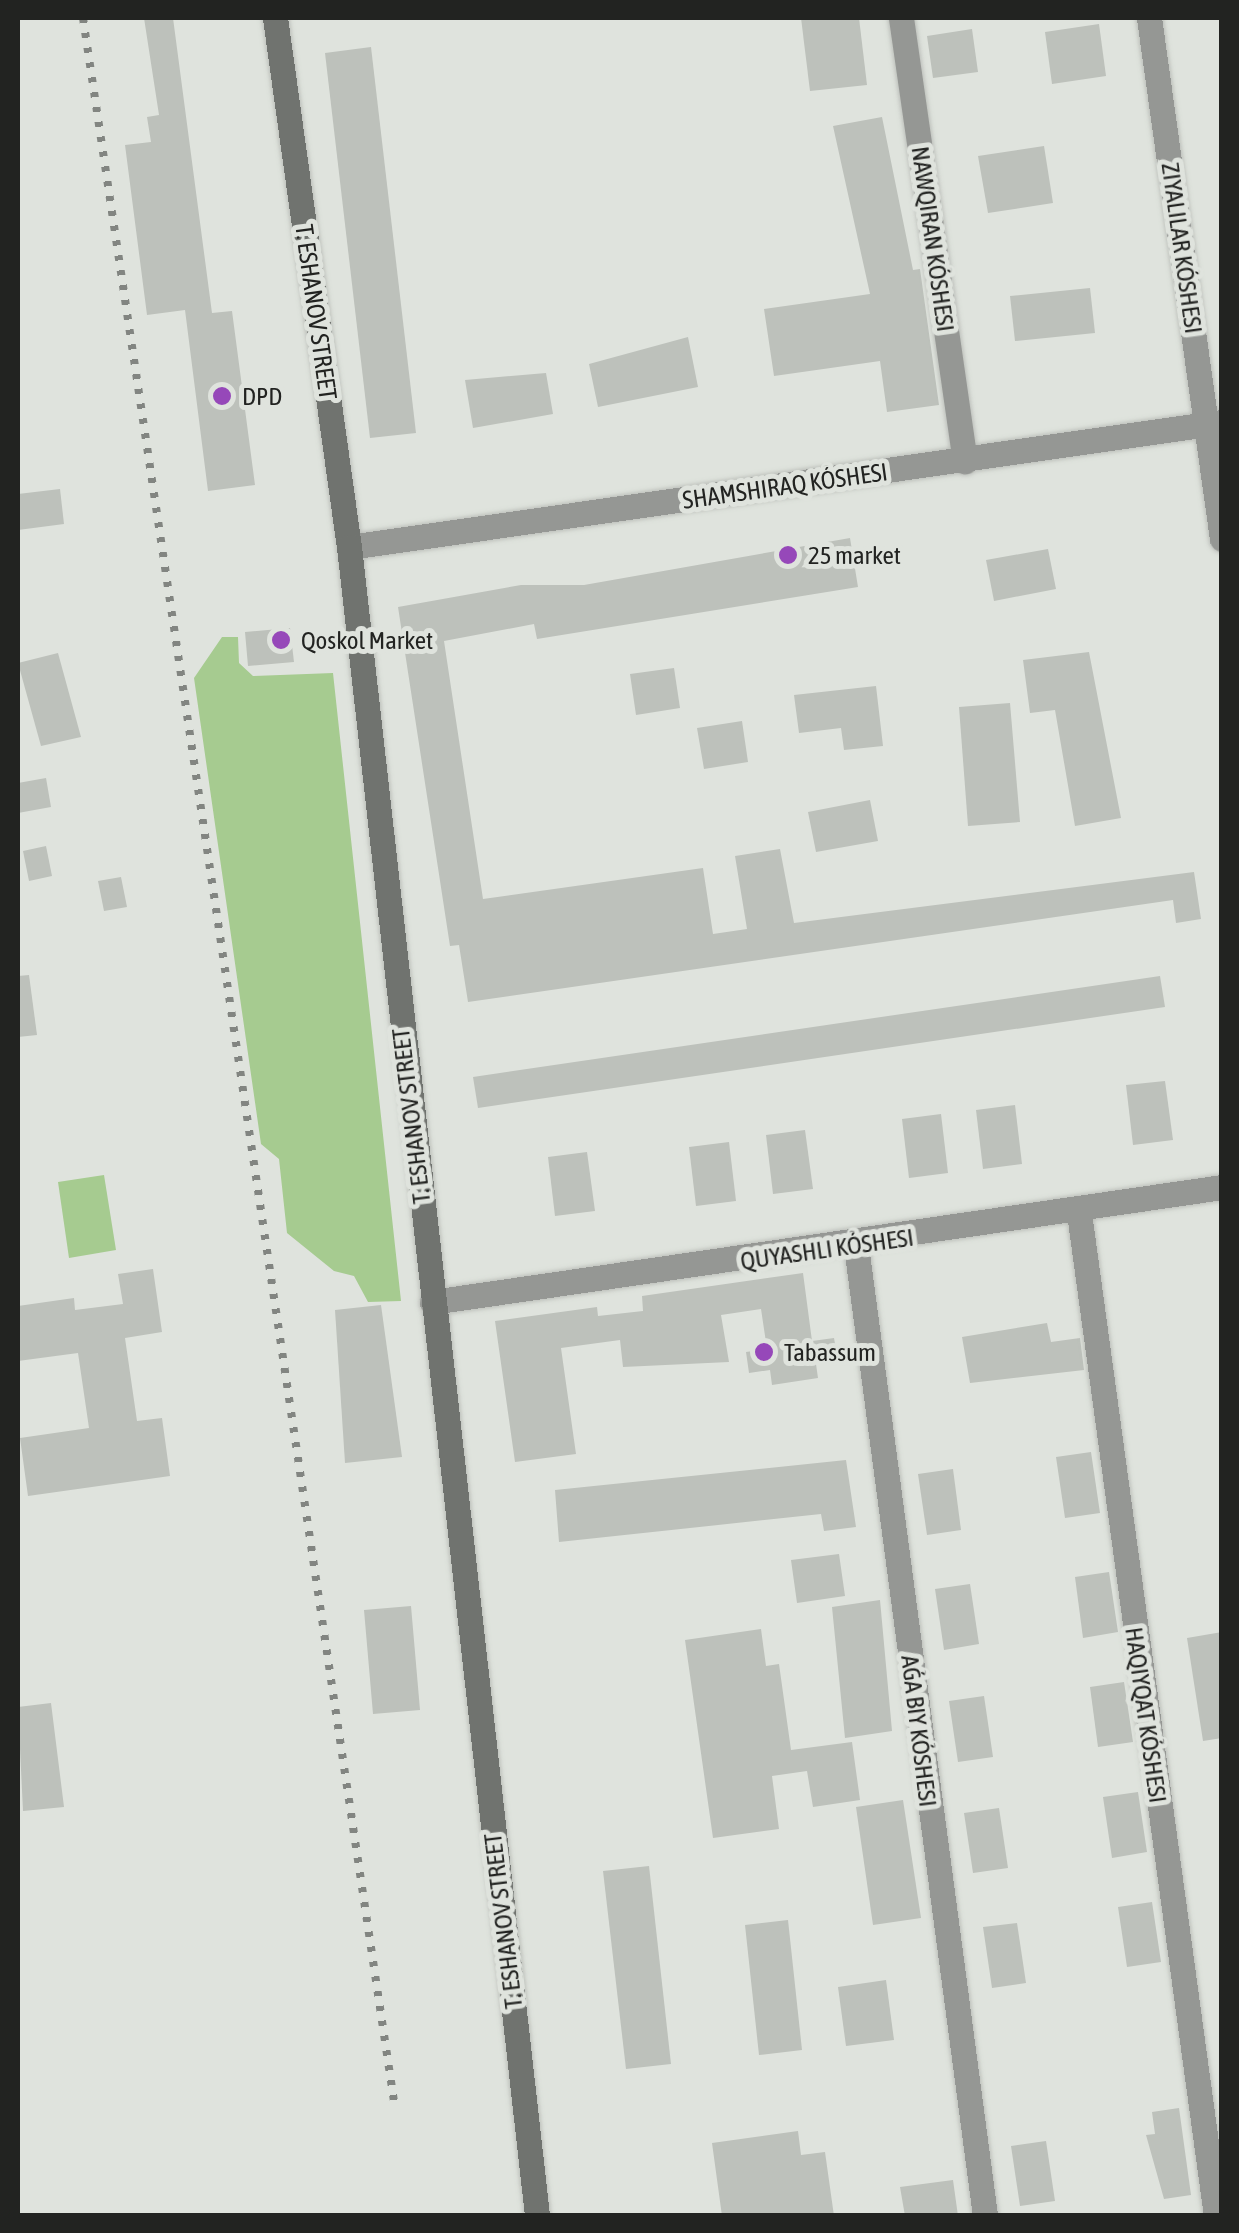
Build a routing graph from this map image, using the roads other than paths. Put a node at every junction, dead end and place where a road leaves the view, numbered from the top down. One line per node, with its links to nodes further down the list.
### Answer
1 (275, 18): 7 (main road, T. ESHANOV STREET)
2 (901, 18): 5 (street)
3 (1149, 18): 4 (street)
4 (1214, 423): 5 (street); 6 (street)
5 (965, 461): 7 (street)
6 (1222, 539)
7 (348, 547): 11 (main road, T. ESHANOV STREET)
8 (1222, 1188): 9 (street)
9 (1079, 1213): 10 (street); 14 (street)
10 (856, 1246): 11 (street); 13 (street, AǴA BIY KÓSHESI)
11 (432, 1302): 12 (main road, T. ESHANOV STREET)
12 (537, 2216)
13 (985, 2216)
14 (1216, 2216)

